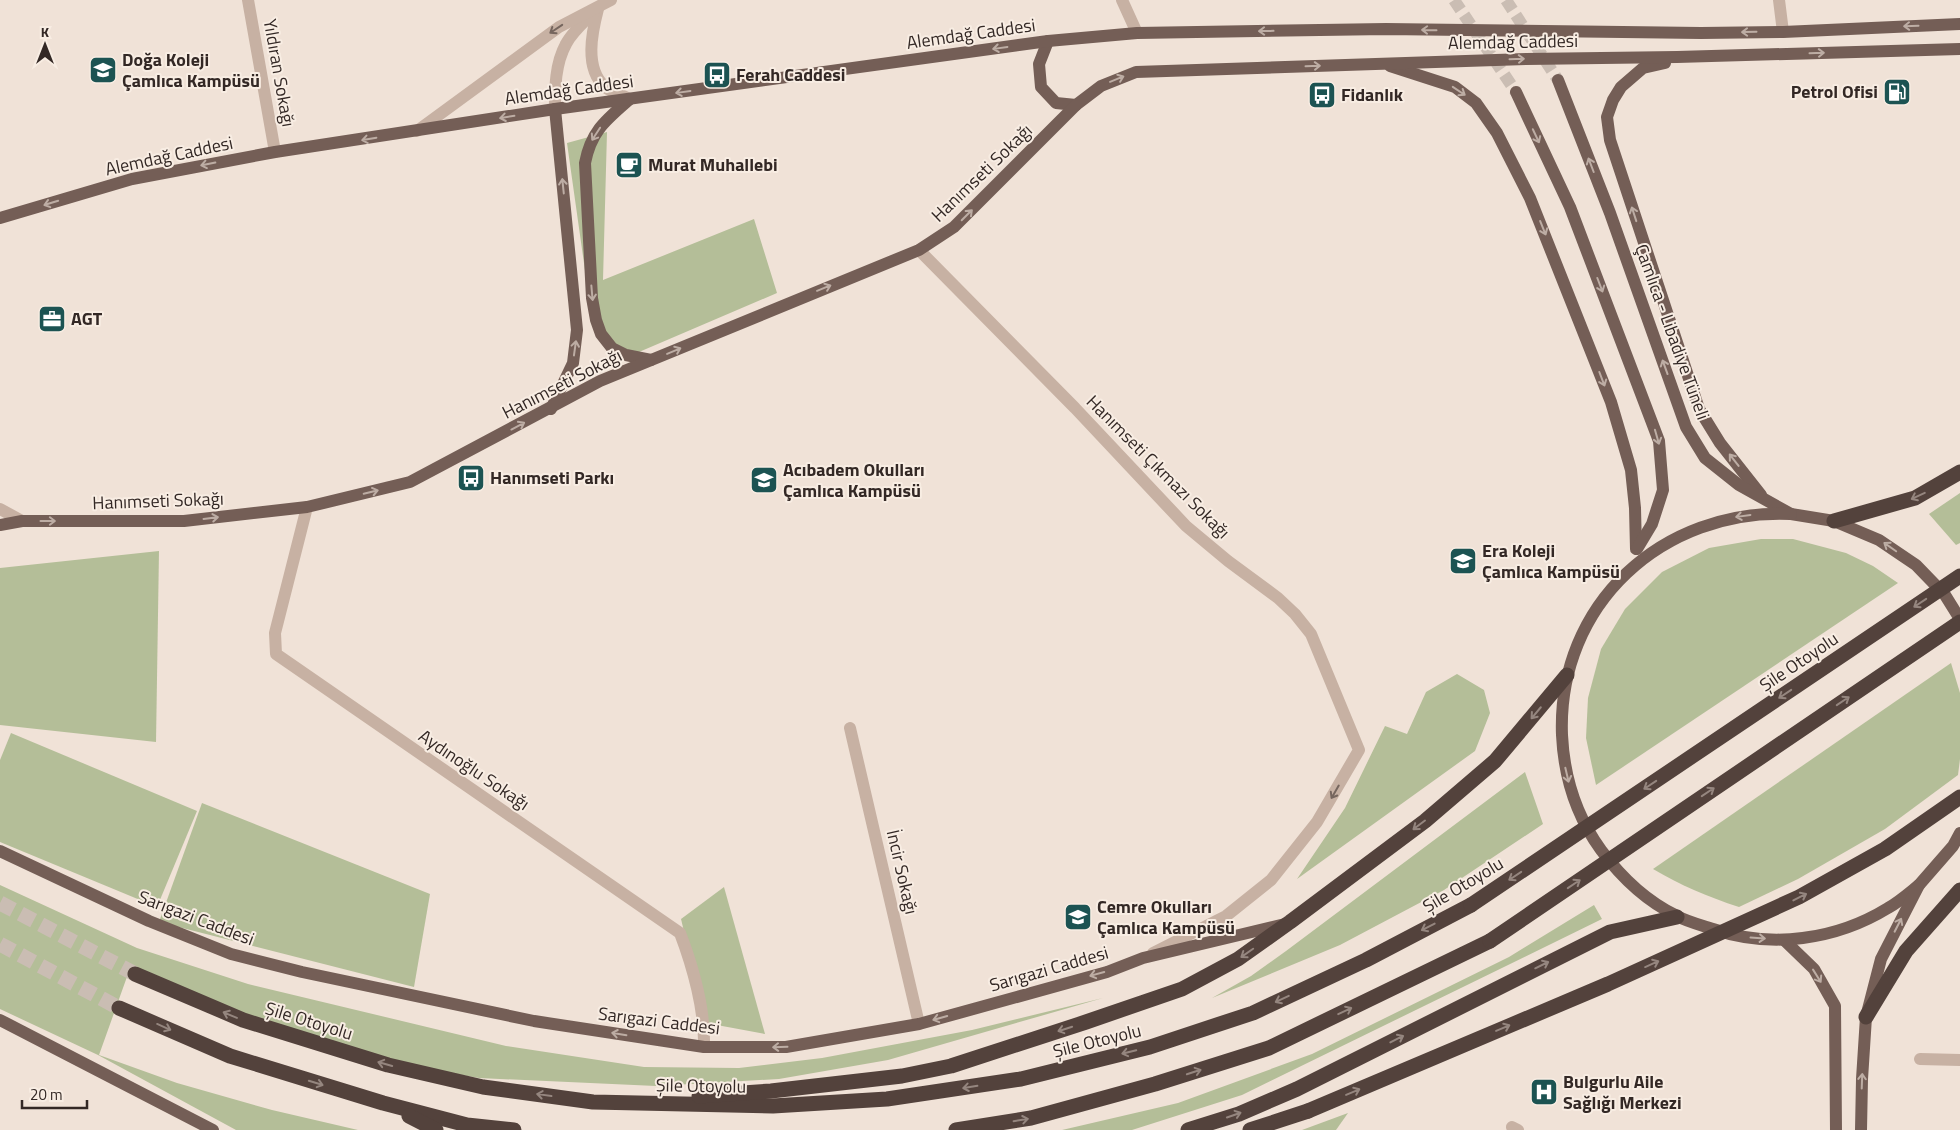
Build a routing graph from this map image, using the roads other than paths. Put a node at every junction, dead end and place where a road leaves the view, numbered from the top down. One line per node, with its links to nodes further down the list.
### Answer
1 (248, 0): 19 (street, Yıldıran Sokağı)
2 (611, 0): 5 (street)
3 (1122, 0): 8 (street)
4 (1779, 0): 7 (street)
5 (599, 6): 15 (street); 17 (street); 18 (street, one-way to 18)
6 (1960, 24): 7 (main road, Alemdağ Caddesi, one-way to 7)
7 (1783, 32): 8 (main road, Alemdağ Caddesi, one-way to 8)
8 (1137, 33): 9 (main road, Alemdağ Caddesi)
9 (1048, 41): 15 (main road, Alemdağ Caddesi, one-way to 15); 16 (main road)
10 (1960, 49): 11 (main road, Alemdağ Caddesi, one-way to 10)
11 (1699, 56): 12 (main road, Alemdağ Caddesi, one-way to 11); 25 (main road, one-way to 11)
12 (1381, 63): 16 (main road, Alemdağ Caddesi, one-way to 12); 32 (main road, one-way to 32)
13 (1558, 80): 25 (main road, Çamlıca - Libadiye Tüneli, one-way to 13)
14 (1516, 92): 32 (main road, one-way to 32)
15 (630, 99): 17 (main road, Alemdağ Caddesi); 22 (main road, one-way to 22)
16 (1076, 106): 21 (main road, Hanımseti Sokağı, one-way to 16)
17 (555, 110): 18 (main road, Alemdağ Caddesi, one-way to 18); 23 (main road, one-way to 17)
18 (417, 131): 19 (main road, Alemdağ Caddesi, one-way to 19)
19 (275, 152): 20 (main road, Alemdağ Caddesi, one-way to 20)
20 (0, 218)
21 (919, 250): 22 (main road, Hanımseti Sokağı, one-way to 21); 38 (street, Hanımseti Çıkmazı Sokağı)
22 (652, 360): 23 (main road, Hanımseti Sokağı)
23 (551, 409): 26 (main road, Hanımseti Sokağı, one-way to 23)
24 (1960, 472): 30 (highway, one-way to 30)
25 (1764, 498): 28 (main road, Çamlıca - Libadiye Tüneli)
26 (307, 507): 29 (main road, Hanımseti Sokağı, one-way to 26); 53 (street, Aydınoğlu Sokağı)
27 (0, 509): 29 (street)
28 (1791, 514): 30 (main road, Çamlıca - Libadiye Tüneli); 34 (main road, one-way to 34)
29 (22, 521): 31 (main road, Hanımseti Sokağı)
30 (1834, 521): 35 (main road, Çamlıca - Libadiye Tüneli, one-way to 30)
31 (0, 525)
32 (1636, 549): 34 (main road)
33 (1960, 576): 56 (highway, Şile Otoyolu, one-way to 56, bridge)
34 (1618, 581): 36 (main road)
35 (1960, 620): 61 (highway, one-way to 35, bridge)
36 (1567, 675): 44 (main road, one-way to 44); 45 (highway, one-way to 45)
37 (850, 728): 52 (street, İncir Sokağı)
38 (1359, 750): 47 (street, Sarıgazi Caddesi, one-way to 47)
39 (1960, 797): 63 (highway, one-way to 39, bridge)
40 (1960, 833): 42 (main road)
41 (0, 851): 53 (main road, Sarıgazi Caddesi, one-way to 41)
42 (1919, 885): 46 (main road); 50 (main road, one-way to 42)
43 (1960, 890): 50 (highway)
44 (1677, 917): 46 (main road, one-way to 46); 62 (highway, one-way to 44)
45 (1290, 922): 47 (main road); 56 (highway, one-way to 56)
46 (1784, 940): 64 (main road, one-way to 64)
47 (1143, 958): 52 (main road, Sarıgazi Caddesi, one-way to 52)
48 (135, 974): 56 (highway, Şile Otoyolu, one-way to 48)
49 (119, 1008): 57 (highway, one-way to 57)
50 (1866, 1017): 65 (main road, one-way to 50)
51 (0, 1020): 58 (main road)
52 (919, 1024): 53 (main road, Sarıgazi Caddesi, one-way to 53)
53 (704, 1047)
54 (1920, 1058): 55 (street)
55 (1960, 1060)
56 (593, 1102)
57 (383, 1103): 59 (highway); 60 (highway)
58 (213, 1130)
59 (436, 1130)
60 (514, 1130)
61 (956, 1130)
62 (1188, 1130)
63 (1250, 1130)
64 (1836, 1130)
65 (1861, 1130)

